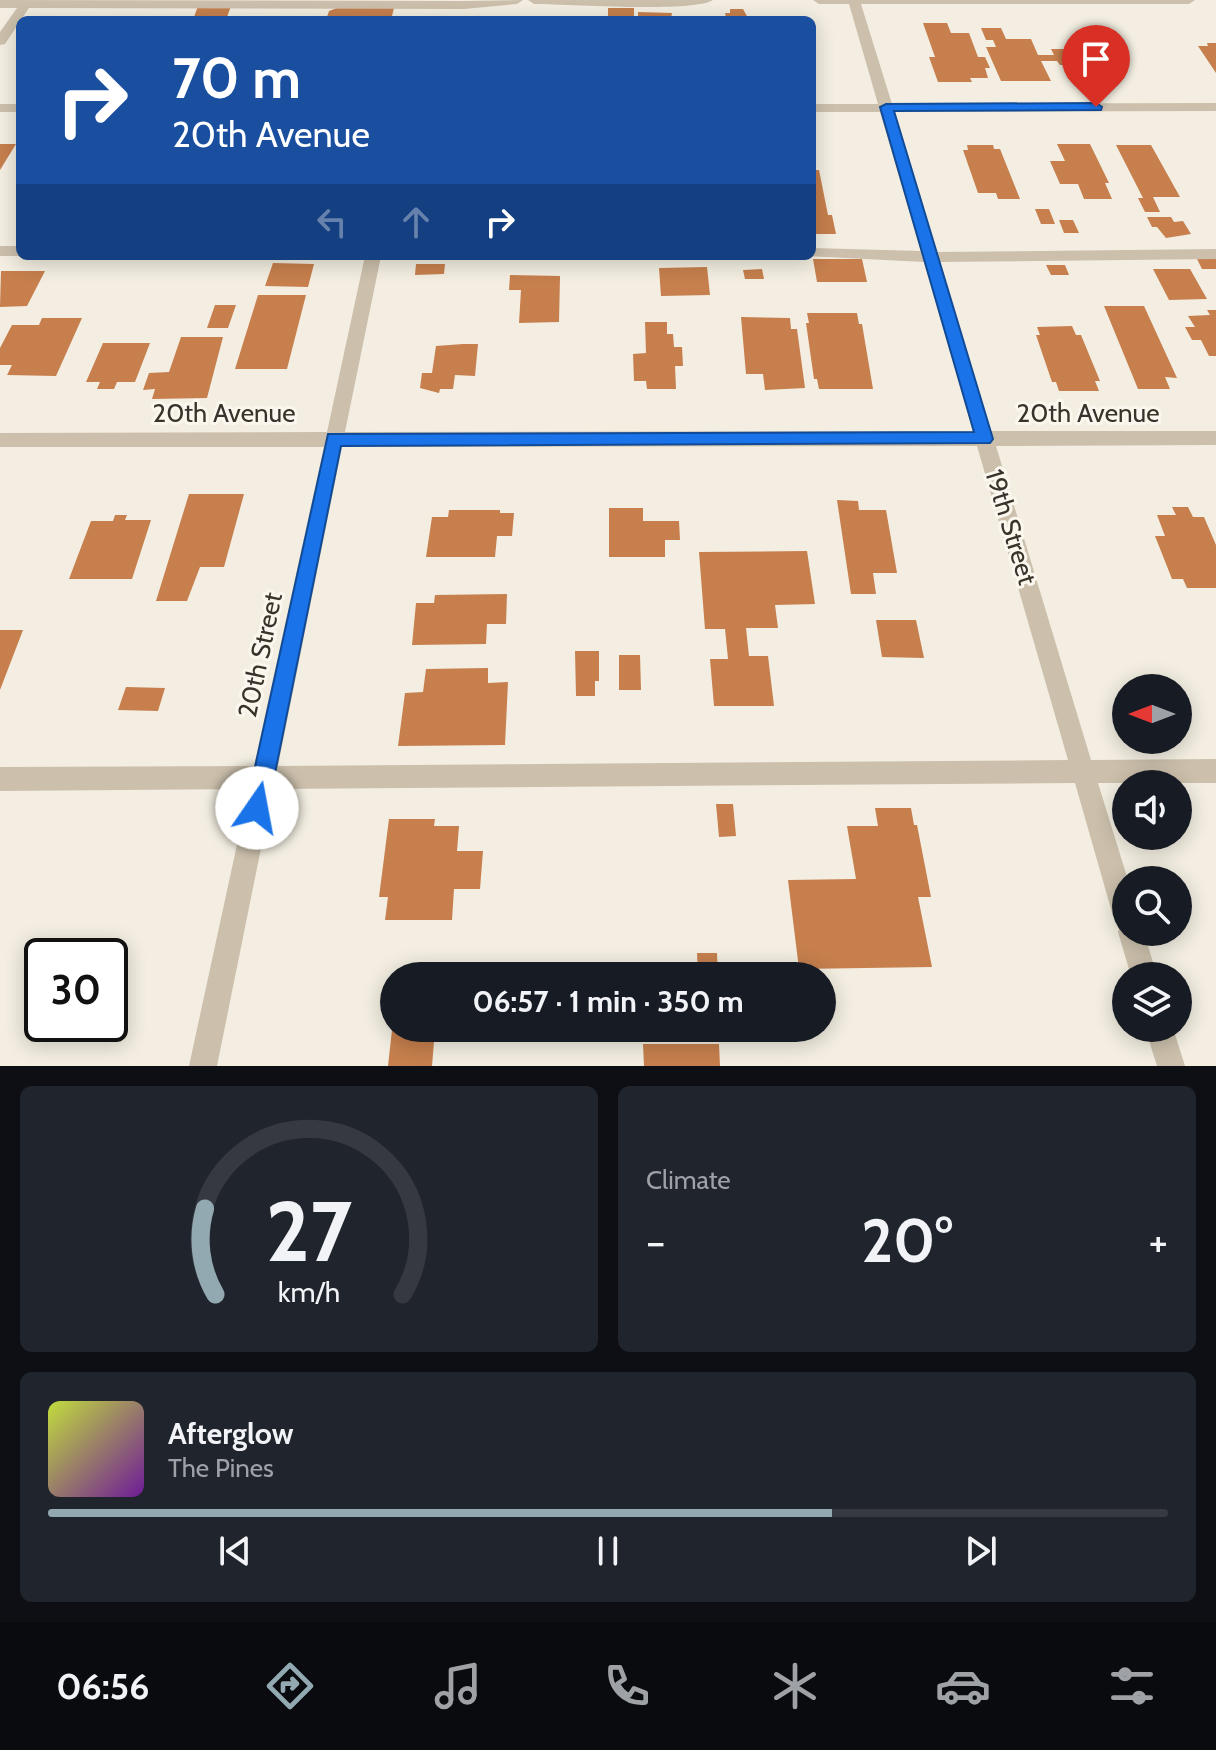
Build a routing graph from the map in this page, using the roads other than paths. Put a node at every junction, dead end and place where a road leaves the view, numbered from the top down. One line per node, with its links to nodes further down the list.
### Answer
1 (517, 0): 8 (street)
2 (534, 0): 3 (street)
3 (707, 0)
4 (819, 0): 5 (street)
5 (854, 0): 6 (street); 12 (street, 19th Street)
6 (1189, 0)
7 (27, 2): 8 (street); 9 (street)
8 (426, 2)
9 (0, 4)
10 (16, 18): 11 (street)
11 (0, 41)
12 (886, 107): 13 (street); 14 (street); 17 (street, 19th Street)
13 (1216, 107)
14 (816, 108)
15 (816, 253): 17 (street)
16 (1216, 254): 17 (street)
17 (931, 257): 21 (street, 19th Street)
18 (372, 260): 20 (street, 20th Street)
19 (1216, 438): 21 (street, 20th Avenue)
20 (334, 439): 21 (street, 20th Avenue); 22 (street, 20th Avenue); 26 (street, 20th Street)
21 (984, 439): 24 (street, 19th Street)
22 (0, 440)
23 (1216, 771): 24 (street)
24 (1083, 772): 26 (street); 27 (street, 19th Street)
25 (0, 779): 26 (street)
26 (263, 779): 29 (street, 20th Street)
27 (1112, 869)
28 (1163, 1042): 30 (street)
29 (203, 1066)
30 (1171, 1066)

